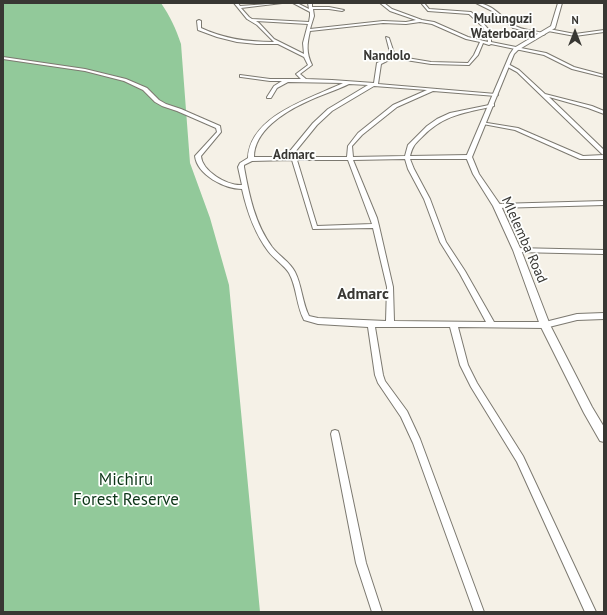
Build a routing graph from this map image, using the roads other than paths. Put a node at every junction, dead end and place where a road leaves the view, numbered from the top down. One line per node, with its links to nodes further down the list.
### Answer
1 (236, 3): 9 (street)
2 (280, 3): 9 (street)
3 (295, 3): 10 (street)
4 (310, 3): 10 (street)
5 (382, 3): 14 (street)
6 (478, 3): 19 (street)
7 (561, 3): 17 (street)
8 (424, 4): 23 (street)
9 (239, 8): 12 (street)
10 (312, 10): 11 (street); 15 (street)
11 (342, 10)
12 (251, 20): 15 (street); 21 (street)
13 (199, 21): 21 (street)
14 (421, 21): 16 (street); 22 (street)
15 (309, 23): 16 (street)
16 (308, 30): 25 (street)
17 (548, 30): 18 (street); 19 (street)
18 (604, 31)
19 (543, 34): 24 (street)
20 (387, 38): 26 (street)
21 (277, 42): 25 (street)
22 (482, 42): 23 (street); 26 (street)
23 (489, 44): 24 (street)
24 (516, 50): 28 (street); 30 (street)
25 (306, 56): 32 (street)
26 (393, 57): 34 (street)
27 (4, 59): 49 (street)
28 (507, 65): 36 (street); 37 (street)
29 (241, 76): 31 (street)
30 (604, 76)
31 (287, 80): 32 (street); 38 (street)
32 (304, 80): 33 (street)
33 (349, 82): 34 (street); 47 (street)
34 (374, 85): 35 (street); 48 (street)
35 (431, 90): 37 (street); 46 (street)
36 (543, 94): 40 (street); 42 (street)
37 (496, 95): 39 (street)
38 (269, 97)
39 (492, 105): 41 (street); 43 (street)
40 (604, 113)
41 (483, 123): 44 (street); 45 (street)
42 (604, 153)
43 (407, 157): 44 (street); 46 (street); 59 (street)
44 (469, 157): 51 (street, Mlelemba Road)
45 (604, 157)
46 (350, 158): 48 (street); 52 (street)
47 (251, 159): 48 (street); 49 (street)
48 (296, 159): 52 (street)
49 (244, 187): 57 (street)
50 (604, 203): 51 (street)
51 (497, 206): 53 (street, Mlelemba Road)
52 (376, 226): 56 (street)
53 (517, 250): 54 (street); 60 (street, Mlelemba Road)
54 (604, 252)
55 (604, 316): 60 (street)
56 (390, 323): 57 (street); 58 (street)
57 (371, 324): 64 (street)
58 (453, 324): 59 (street); 65 (street)
59 (491, 324): 60 (street)
60 (545, 324): 62 (street, Mlelemba Road)
61 (335, 434): 63 (street)
62 (604, 437)
63 (377, 612)
64 (479, 612)
65 (591, 612)

